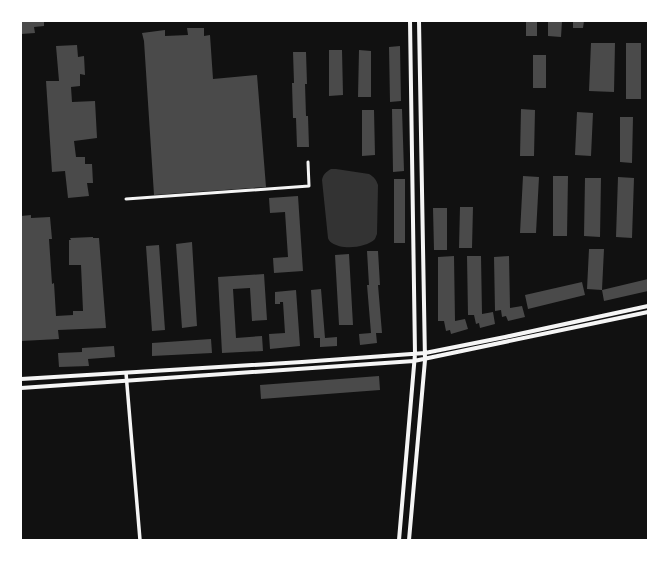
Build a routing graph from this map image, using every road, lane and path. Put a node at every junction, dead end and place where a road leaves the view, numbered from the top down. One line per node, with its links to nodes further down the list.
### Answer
1 (410, 21): 8 (main road)
2 (419, 21): 7 (main road)
3 (308, 162): 4 (street)
4 (126, 199)
5 (648, 306): 7 (main road)
6 (648, 312): 9 (main road)
7 (425, 353): 8 (main road); 9 (main road)
8 (415, 354): 10 (main road); 11 (main road)
9 (425, 360): 10 (main road); 17 (main road)
10 (414, 361): 13 (main road); 16 (main road)
11 (126, 373): 12 (main road); 13 (street)
12 (21, 379)
13 (127, 381): 14 (main road); 15 (street)
14 (21, 388)
15 (140, 540)
16 (399, 540)
17 (409, 540)

